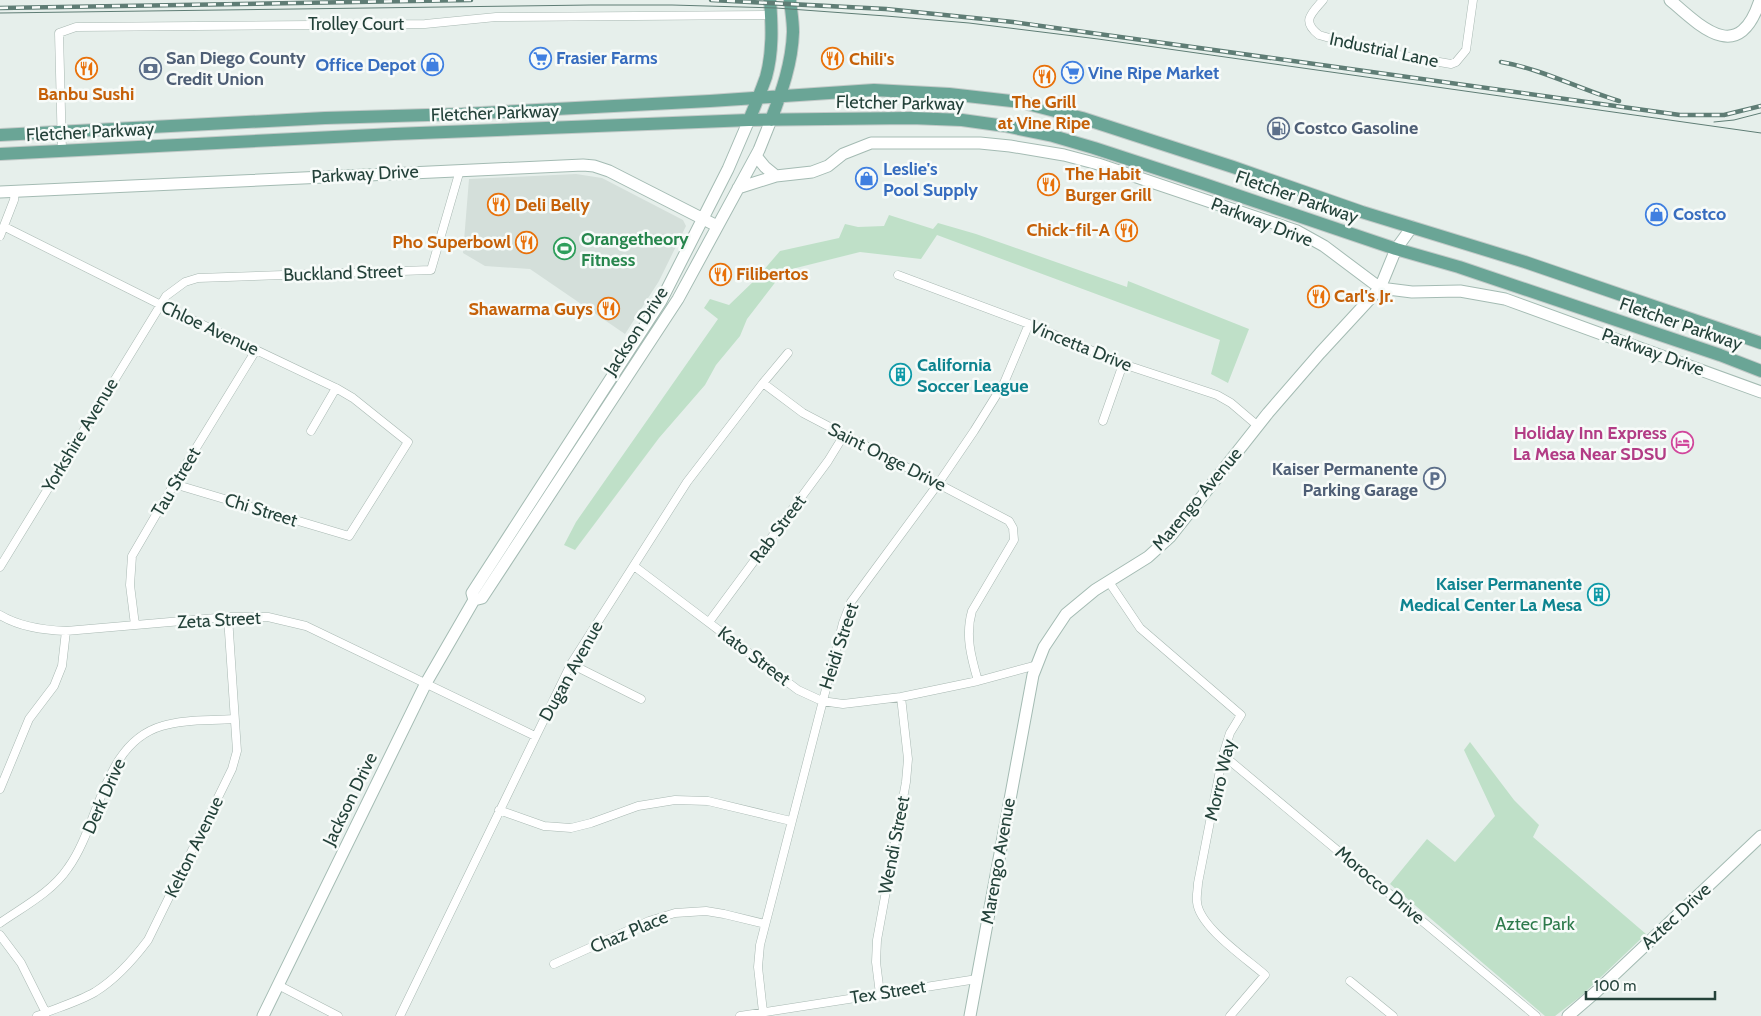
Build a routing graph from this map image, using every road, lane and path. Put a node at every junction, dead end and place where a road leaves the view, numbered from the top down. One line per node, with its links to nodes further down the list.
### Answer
1 (770, 0): 7 (main road, Jackson Drive)
2 (790, 0): 8 (main road, Jackson Drive)
3 (1323, 0): 4 (street, Industrial Lane)
4 (1473, 0)
5 (1670, 0): 6 (street)
6 (1760, 0)
7 (771, 15): 9 (main road, Jackson Drive); 12 (street, Trolley Court)
8 (780, 97): 9 (main road, Fletcher Parkway); 11 (main road, Jackson Drive); 23 (main road, Fletcher Parkway)
9 (758, 98): 10 (main road, Jackson Drive); 12 (main road, Fletcher Parkway)
10 (749, 120): 11 (main road, Fletcher Parkway); 14 (main road, Fletcher Parkway); 22 (street, Jackson Drive)
11 (771, 120): 16 (street, Jackson Drive); 28 (main road, Fletcher Parkway)
12 (61, 131): 13 (main road, Fletcher Parkway); 14 (street, Trolley Court)
13 (0, 134)
14 (62, 151): 15 (main road, Fletcher Parkway)
15 (0, 154)
16 (756, 156): 18 (street); 19 (street, Jackson Drive)
17 (460, 170): 20 (street, Parkway Drive); 22 (street, Parkway Drive); 31 (street, Buckland Street)
18 (776, 176): 19 (street, Parkway Drive); 30 (street, Parkway Drive)
19 (738, 188): 24 (street, Jackson Drive)
20 (14, 190): 21 (street, Parkway Drive); 25 (street)
21 (0, 192)
22 (702, 218): 24 (street, Parkway Drive); 51 (street, Jackson Drive)
23 (1398, 223): 26 (main road, Fletcher Parkway); 28 (street, Marengo Avenue)
24 (716, 226): 51 (street, Jackson Drive)
25 (4, 227): 27 (street); 31 (street, Chloe Avenue)
26 (1412, 227): 28 (street, Marengo Avenue); 33 (main road, Fletcher Parkway)
27 (0, 236)
28 (1396, 249): 30 (street, Marengo Avenue); 37 (main road, Fletcher Parkway)
29 (898, 275): 32 (street, Vincetta Drive)
30 (1380, 288): 40 (street, Parkway Drive); 42 (street, Marengo Avenue)
31 (160, 304): 34 (street, Chloe Avenue); 49 (street, Yorkshire Avenue)
32 (1029, 324): 36 (street, Vincetta Drive); 46 (street, Heidi Street)
33 (1761, 343)
34 (256, 350): 39 (street, Chloe Avenue); 45 (street, Tau Street)
35 (788, 353): 38 (street, Dugan Avenue)
36 (1123, 364): 41 (street); 42 (street, Vincetta Drive)
37 (1761, 371)
38 (763, 383): 44 (street, Saint Onge Drive); 48 (street, Dugan Avenue)
39 (336, 388): 43 (street); 47 (street, Chloe Avenue)
40 (1761, 392)
41 (1103, 421)
42 (1258, 426): 50 (street, Marengo Avenue)
43 (311, 431)
44 (844, 435): 46 (street, Saint Onge Drive); 54 (street, Rab Street)
45 (174, 484): 47 (street, Chi Street); 55 (street, Tau Street)
46 (938, 484): 59 (street, Saint Onge Drive); 63 (street, Heidi Street)
47 (349, 536)
48 (634, 566): 54 (street, Kato Street); 57 (street, Dugan Avenue)
49 (0, 567)
50 (1109, 582): 58 (street, Marengo Avenue); 66 (street, Morro Way)
51 (474, 600): 60 (street, Jackson Drive)
52 (0, 615): 56 (street, Zeta Street)
53 (228, 617): 55 (street, Zeta Street); 60 (street, Zeta Street); 64 (street, Kelton Avenue)
54 (709, 622): 63 (street, Kato Street)
55 (135, 626): 56 (street, Zeta Street)
56 (66, 631): 67 (street)
57 (571, 664): 62 (street); 65 (street, Dugan Avenue)
58 (1037, 665): 59 (street, Kato Street); 75 (street, Marengo Avenue)
59 (978, 681): 61 (street, Kato Street)
60 (426, 684): 65 (street, Zeta Street); 77 (street, Jackson Drive)
61 (901, 697): 63 (street, Kato Street); 78 (street, Wendi Street)
62 (642, 699)
63 (822, 701): 69 (street, Heidi Street)
64 (234, 719): 71 (street, Derk Drive); 79 (street, Kelton Avenue)
65 (535, 736): 68 (street, Dugan Avenue)
66 (1223, 755): 87 (street, Morro Way); 89 (street, Morocco Drive)
67 (0, 789)
68 (500, 810): 69 (street); 84 (street, Dugan Avenue)
69 (791, 821): 72 (street, Heidi Street)
70 (1761, 836): 90 (street, Aztec Drive)
71 (0, 923)
72 (765, 924): 74 (street, Chaz Place); 80 (street, Heidi Street)
73 (0, 935): 79 (street)
74 (554, 964)
75 (977, 978): 78 (street, Tex Street); 86 (street, Marengo Avenue)
76 (1350, 981): 88 (street)
77 (278, 985): 82 (street, Jackson Drive); 83 (street)
78 (880, 994): 80 (street, Tex Street)
79 (46, 1012): 81 (street, Kelton Avenue)
80 (763, 1012): 85 (street, Tex Street)
81 (37, 1016)
82 (263, 1016)
83 (338, 1016)
84 (400, 1016)
85 (740, 1016)
86 (970, 1016)
87 (1230, 1016)
88 (1393, 1016)
89 (1536, 1016)
90 (1568, 1016)

